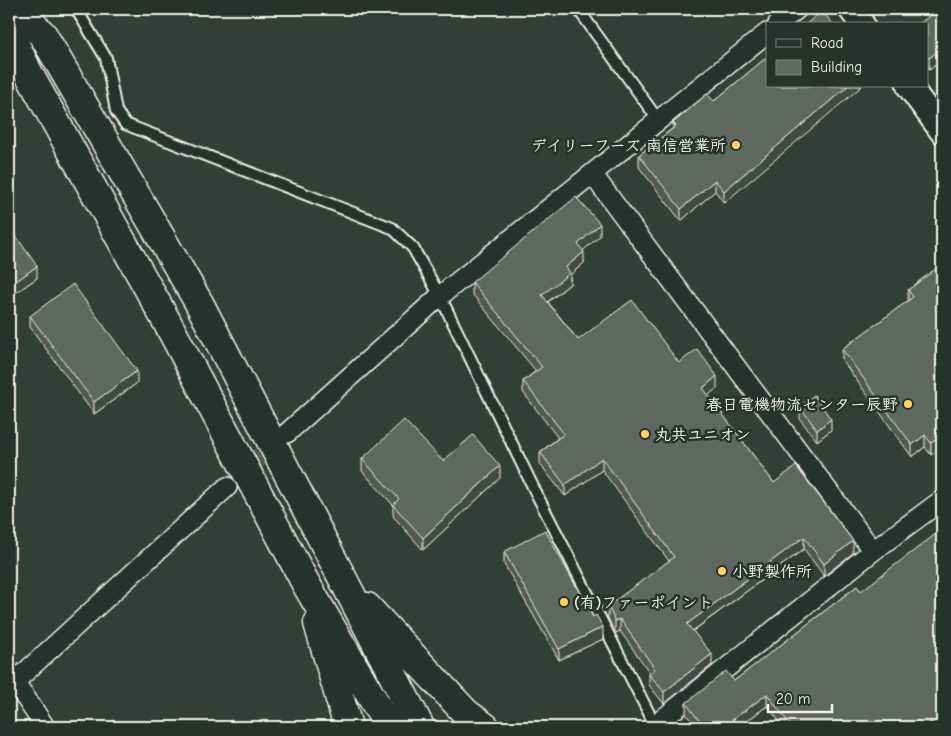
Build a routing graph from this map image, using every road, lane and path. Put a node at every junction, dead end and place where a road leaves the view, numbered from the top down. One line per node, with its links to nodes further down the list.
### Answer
1 (17, 9): 6 (highway)
2 (76, 9): 16 (lane)
3 (578, 9): 13 (lane)
4 (796, 9): 7 (street)
5 (851, 9): 8 (street)
6 (42, 22): 21 (highway)
7 (780, 22)
8 (861, 22)
9 (9, 32): 11 (highway)
10 (766, 34): 13 (street)
11 (19, 68): 22 (highway)
12 (910, 88): 14 (street)
13 (659, 121): 15 (street)
14 (942, 131)
15 (593, 175): 16 (street); 20 (street)
16 (440, 296): 17 (street); 24 (lane)
17 (287, 433)
18 (227, 488): 23 (street)
19 (942, 500): 20 (street)
20 (873, 551): 24 (street)
21 (344, 582): 28 (highway); 29 (highway)
22 (306, 584): 26 (highway); 27 (highway)
23 (11, 680): 25 (street)
24 (655, 726)
25 (45, 727)
26 (348, 727)
27 (389, 727)
28 (420, 727)
29 (485, 727)

